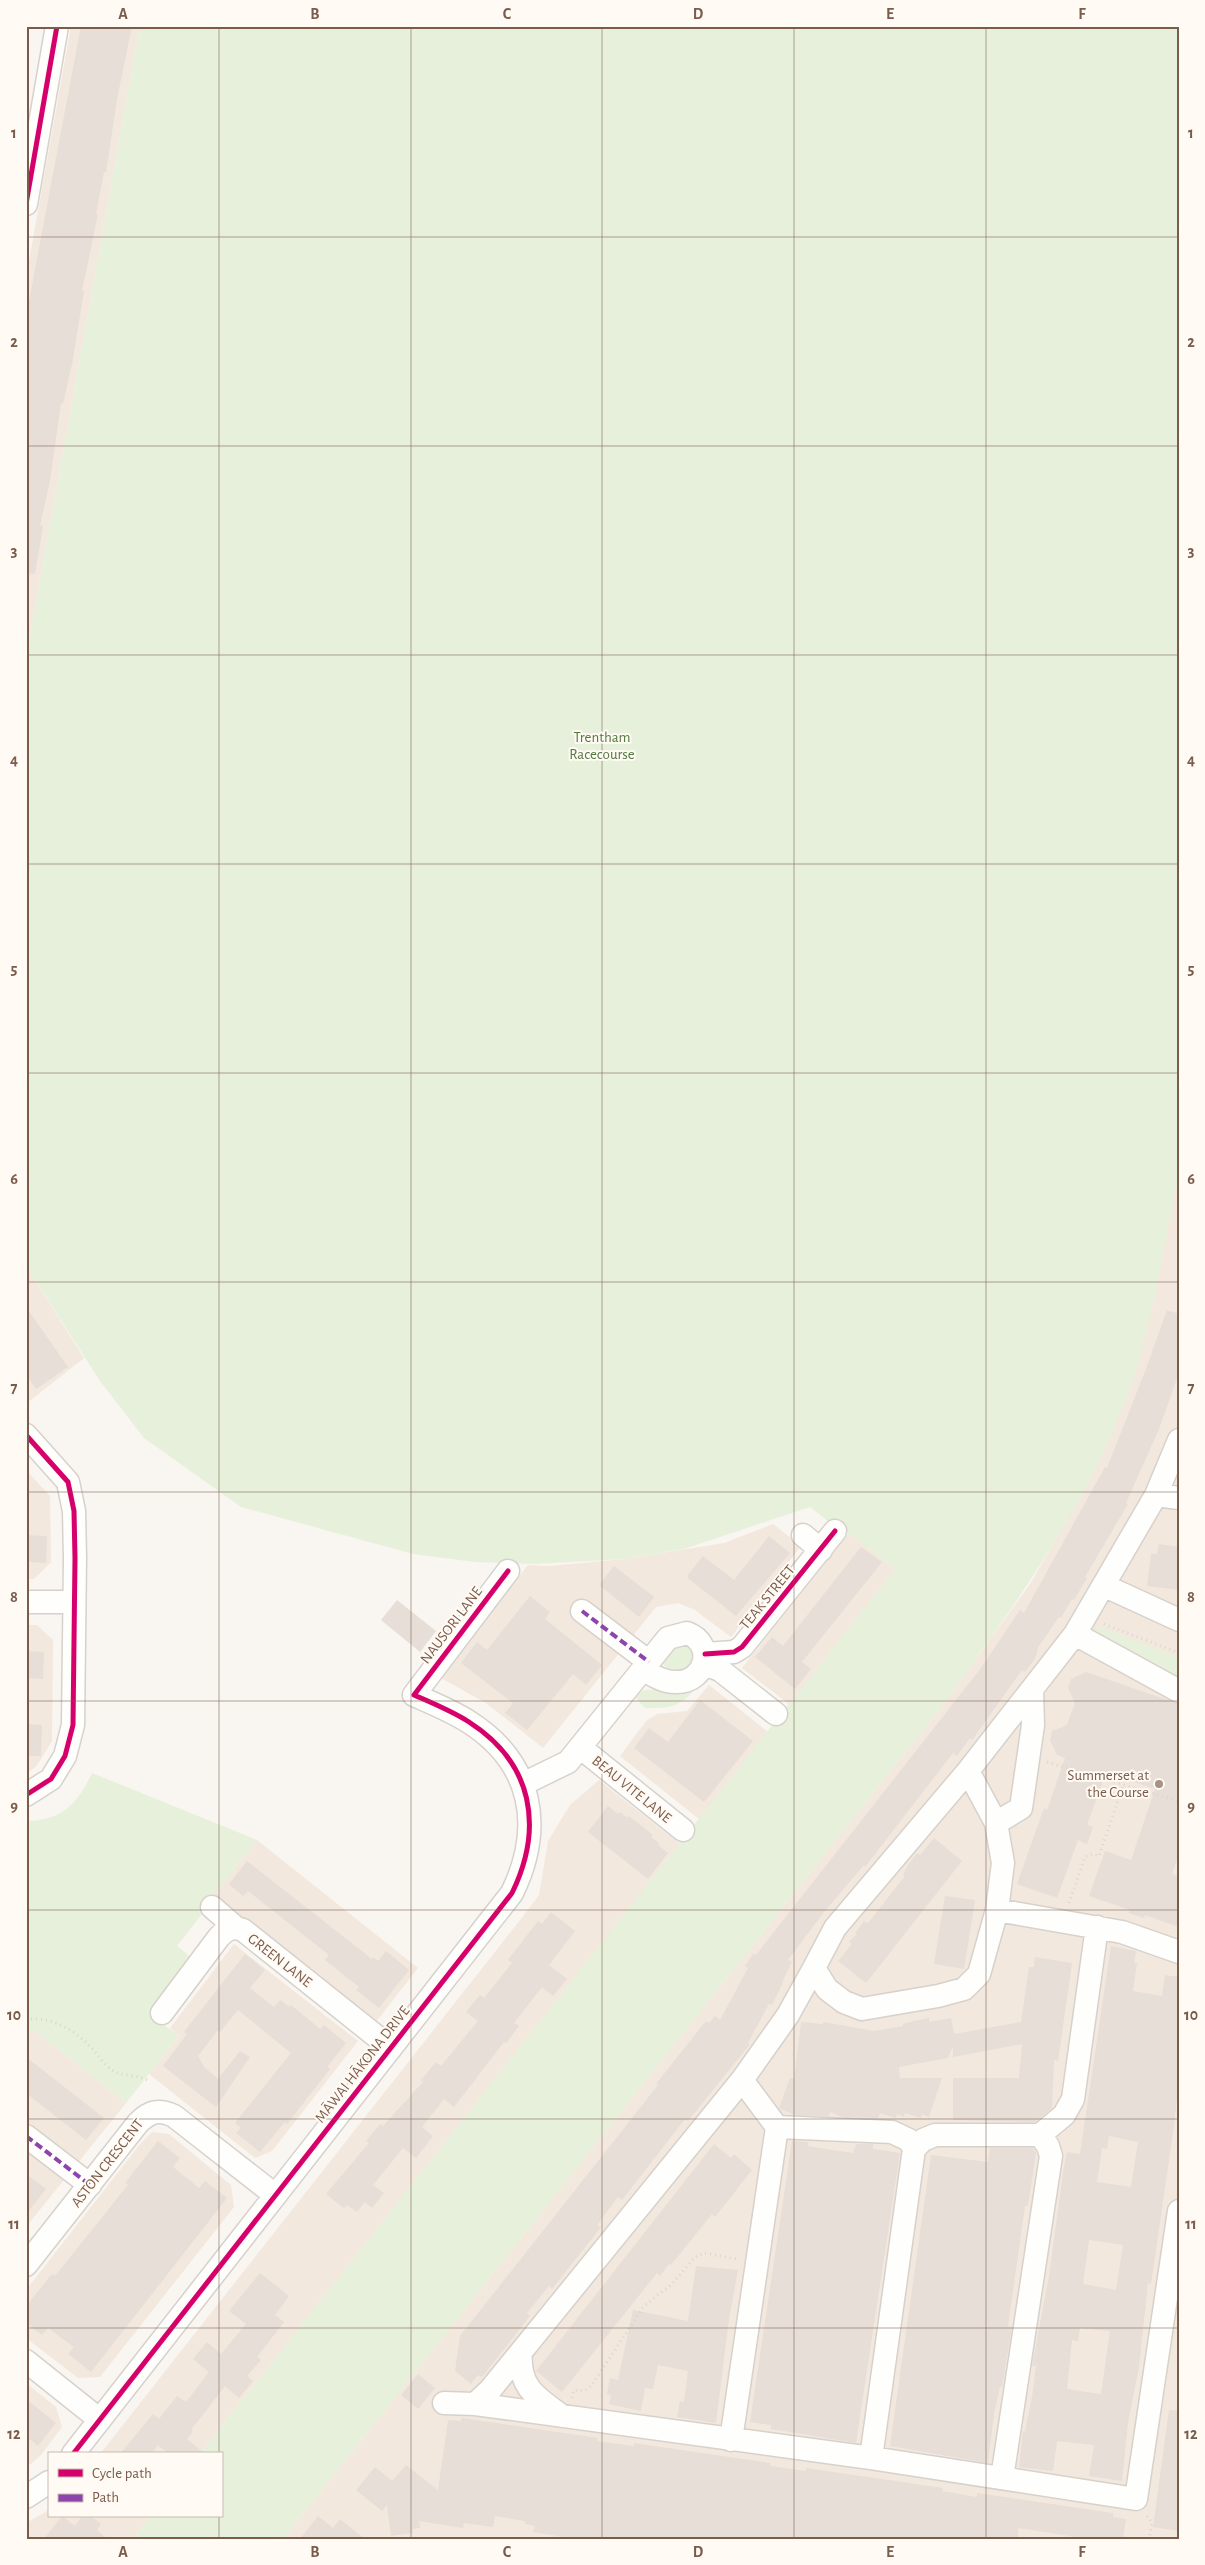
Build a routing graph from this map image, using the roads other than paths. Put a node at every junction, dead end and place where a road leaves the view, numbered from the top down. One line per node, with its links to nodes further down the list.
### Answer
1 (57, 26): 2 (street)
2 (26, 204)
3 (26, 1435): 13 (street)
4 (1179, 1440): 5 (street)
5 (1156, 1495): 6 (street); 11 (street)
6 (1179, 1498)
7 (835, 1531): 9 (street, TEAK STREET)
8 (803, 1535): 9 (street)
9 (821, 1550): 17 (street, TEAK STREET)
10 (508, 1571): 21 (street, NAUSORI LANE)
11 (1105, 1586): 15 (street); 16 (street)
12 (26, 1602): 13 (street)
13 (74, 1602): 26 (street)
14 (582, 1611): 18 (street)
15 (1179, 1620)
16 (1075, 1634): 19 (street); 20 (street)
17 (704, 1659): 18 (street); 18 (street); 22 (street)
18 (646, 1666): 23 (street)
19 (1032, 1689): 24 (street); 27 (street)
20 (1179, 1691)
21 (414, 1695): 25 (street, MĀWAI HĀKONA DRIVE)
22 (776, 1714)
23 (581, 1748): 25 (street); 28 (street, BEAU VITE LANE)
24 (968, 1771): 27 (street); 34 (street)
25 (523, 1784): 36 (street, MĀWAI HĀKONA DRIVE)
26 (26, 1795)
27 (996, 1823): 30 (street)
28 (683, 1830)
29 (212, 1907): 31 (street)
30 (997, 1910): 32 (street); 34 (street)
31 (236, 1927): 35 (street, GREEN LANE); 36 (street, GREEN LANE)
32 (1098, 1927): 33 (street); 39 (street)
33 (1179, 1952)
34 (814, 1968): 37 (street)
35 (162, 2013)
36 (391, 2048): 43 (street, MĀWAI HĀKONA DRIVE)
37 (742, 2080): 38 (street); 46 (street)
38 (777, 2127): 41 (street); 52 (street)
39 (1040, 2135): 41 (street); 55 (street)
40 (26, 2136): 42 (street)
41 (914, 2149): 54 (street)
42 (90, 2185): 43 (street, ASTON CRESCENT); 45 (street, ASTON CRESCENT)
43 (275, 2195): 51 (street, MĀWAI HĀKONA DRIVE)
44 (1179, 2210): 55 (street)
45 (26, 2265)
46 (521, 2352): 49 (street); 50 (street)
47 (26, 2361): 51 (street)
48 (444, 2403): 49 (street)
49 (475, 2404): 50 (street)
50 (567, 2418): 52 (street)
51 (100, 2420): 53 (street, MĀWAI HĀKONA DRIVE)
52 (731, 2440): 54 (street)
53 (75, 2452)
54 (871, 2458): 55 (street)
55 (1002, 2478)
56 (48, 2483): 57 (street)
57 (26, 2497)

